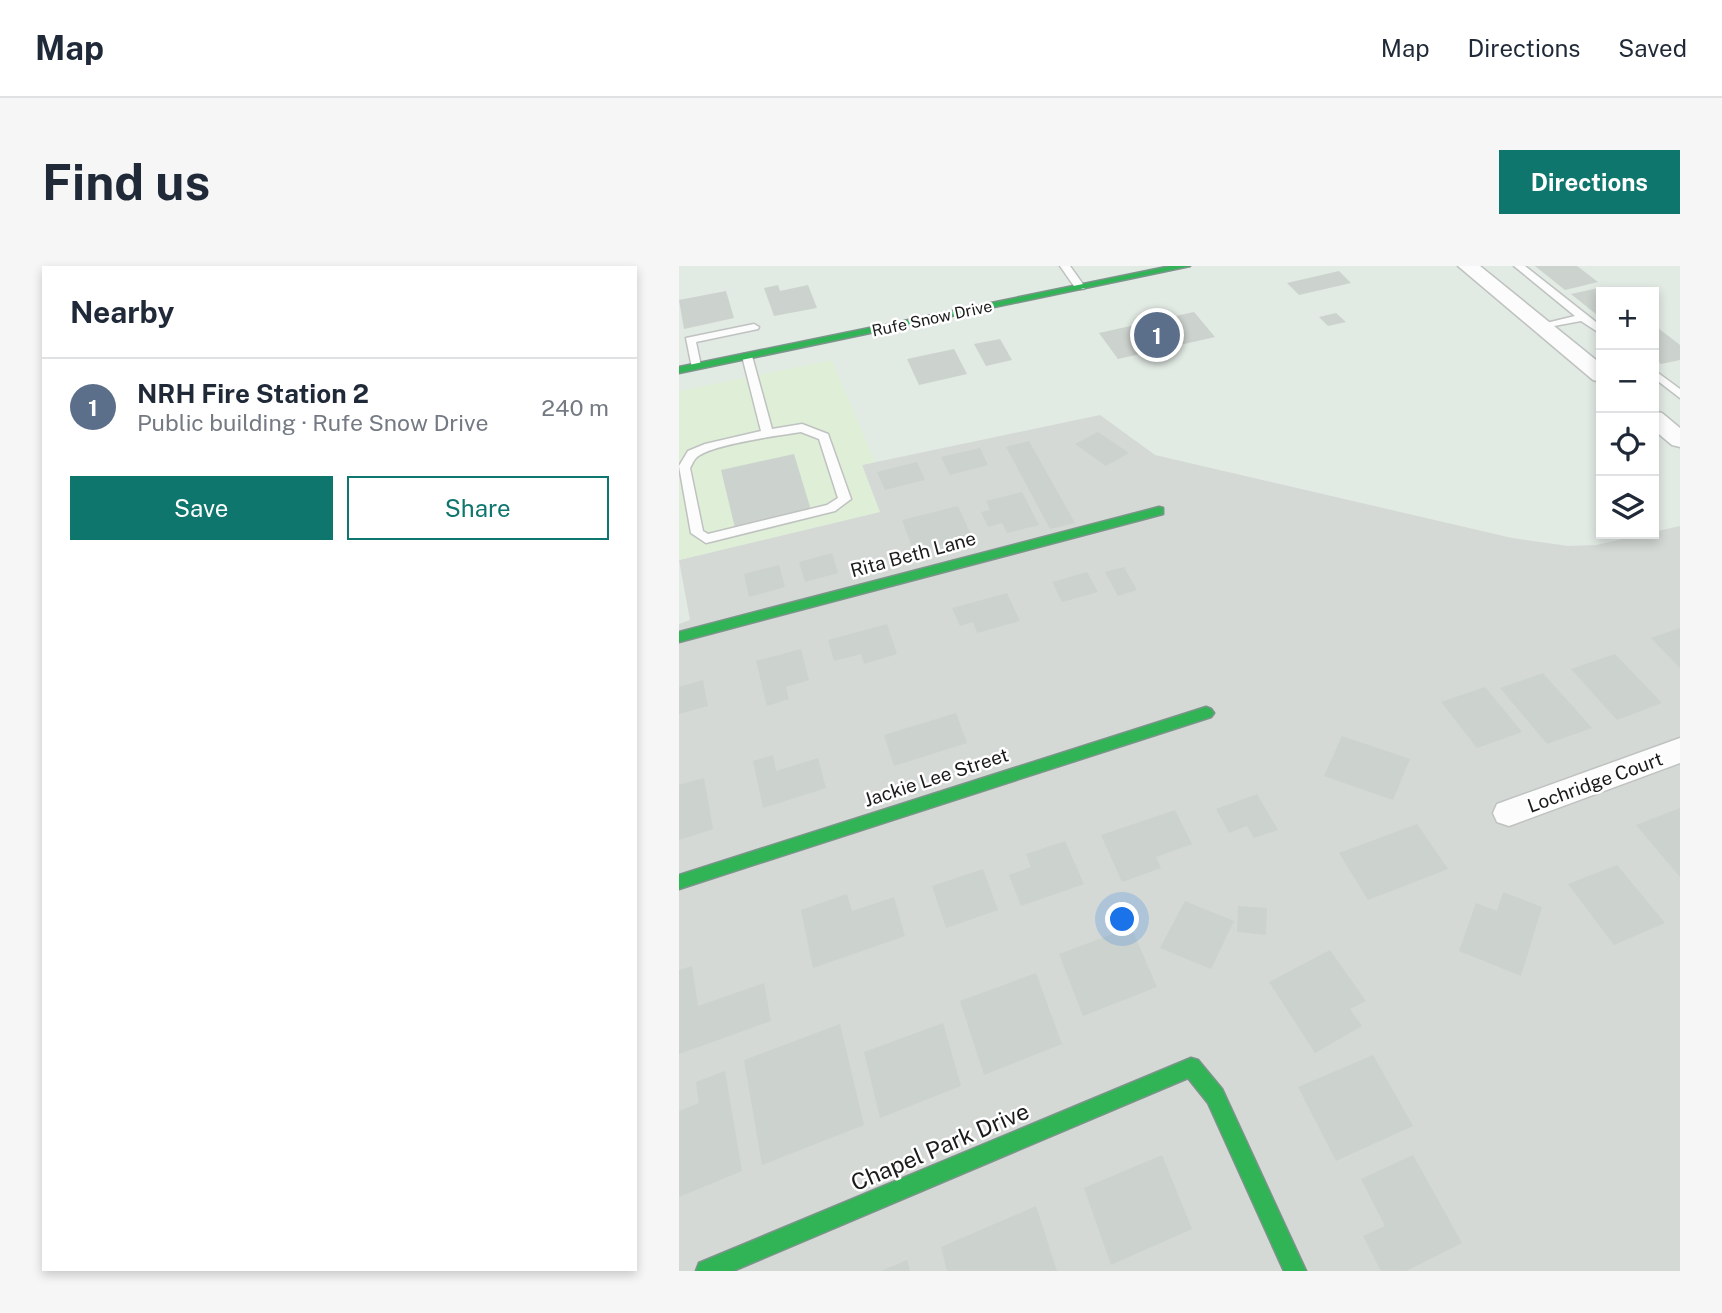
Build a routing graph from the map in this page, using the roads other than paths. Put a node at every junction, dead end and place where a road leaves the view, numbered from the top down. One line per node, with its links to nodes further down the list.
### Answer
1 (1065, 266): 5 (lane)
2 (1185, 266): 5 (street, Rufe Snow Drive)
3 (1468, 266): 8 (street)
4 (1519, 266): 6 (lane)
5 (1080, 288): 10 (street, Rufe Snow Drive)
6 (1583, 317): 8 (lane); 9 (lane)
7 (754, 327): 11 (lane)
8 (1542, 327): 13 (street)
9 (1596, 327)
10 (747, 356): 11 (street, Rufe Snow Drive); 17 (lane)
11 (696, 366): 12 (street, Rufe Snow Drive)
12 (679, 370)
13 (1596, 371)
14 (1659, 377): 15 (lane)
15 (1680, 395)
16 (1659, 422): 18 (street)
17 (767, 433): 17 (lane)
18 (1680, 440)
19 (1159, 511): 20 (street, Rita Beth Lane)
20 (679, 637)
21 (1206, 713): 24 (street, Jackie Lee Street)
22 (1680, 750): 23 (street, Lochridge Court)
23 (1509, 813)
24 (679, 882)
25 (1291, 1270): 26 (street, Chapel Park Drive)
26 (707, 1271)

